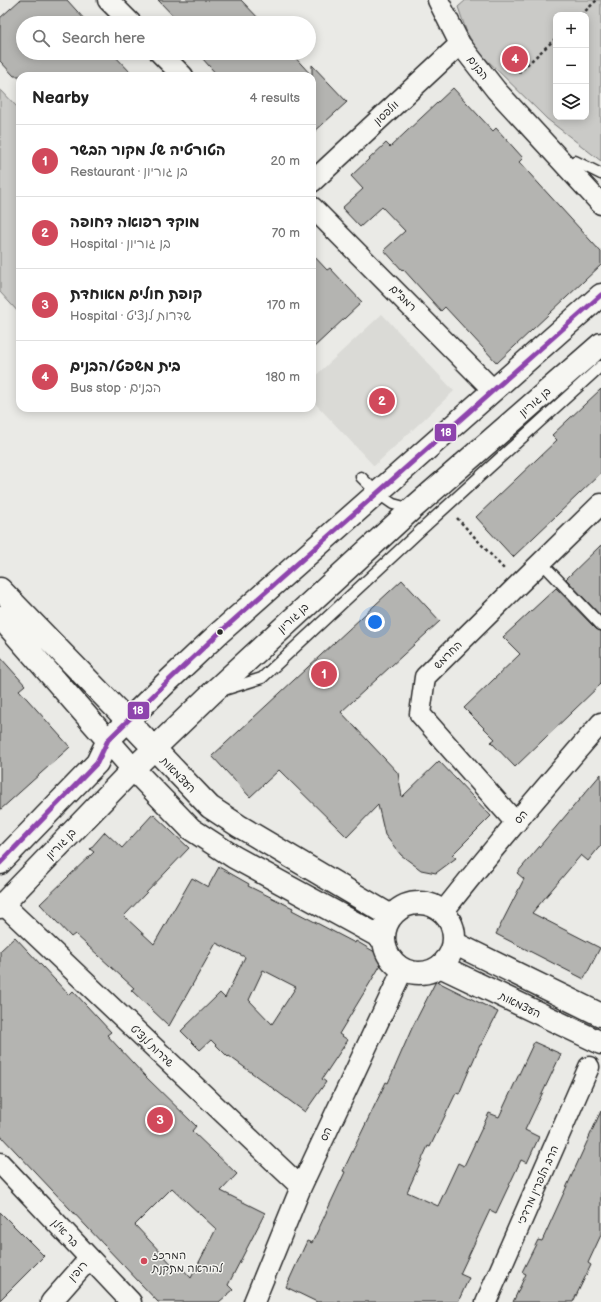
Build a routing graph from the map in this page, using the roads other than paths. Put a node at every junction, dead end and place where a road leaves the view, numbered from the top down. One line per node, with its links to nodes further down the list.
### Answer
1 (108, 0): 3 (street)
2 (438, 0): 4 (street, הבנים)
3 (124, 16)
4 (460, 44): 7 (street, הבנים); 10 (street, וולפסון)
5 (167, 60): 6 (street)
6 (179, 72)
7 (531, 128): 8 (street, הבנים); 12 (street, הבנים)
8 (575, 161): 9 (lane); 11 (street, הבנים)
9 (601, 174)
10 (316, 178)
11 (601, 189)
12 (601, 204)
13 (316, 210): 17 (street, רמב"ם)
14 (601, 295): 17 (street)
15 (601, 344): 20 (street, בן גוריון)
16 (601, 366): 25 (lane)
17 (493, 390): 18 (street)
18 (366, 497): 18 (lane); 20 (lane); 26 (street)
19 (601, 504): 21 (street, החרמש)
20 (412, 509): 25 (street, בן גוריון)
21 (541, 562): 24 (lane); 31 (street, החרמש)
22 (0, 589): 26 (street, העצמאות)
23 (0, 617): 28 (street)
24 (601, 626)
25 (211, 694): 29 (street, בן גוריון)
26 (128, 721): 28 (street); 29 (street, העצמאות)
27 (601, 723): 31 (street, הס)
28 (108, 740): 30 (street); 32 (street)
29 (154, 750): 30 (street, בן גוריון); 35 (street, העצמאות)
30 (133, 769): 33 (street, בן גוריון); 36 (street)
31 (516, 823): 34 (street, הס)
32 (0, 863)
33 (2, 905): 44 (street, שדרות לנצ'ט)
34 (443, 912): 35 (street); 37 (street)
35 (392, 916): 36 (street)
36 (384, 939): 39 (street)
37 (454, 943): 38 (street); 40 (street)
38 (440, 966): 39 (street); 41 (street, העצמאות)
39 (403, 969): 44 (street, הס)
40 (601, 1014)
41 (601, 1043)
42 (590, 1067): 49 (street, הרב הלפרין מרדכי)
43 (0, 1163): 45 (street, בר אילן)
44 (301, 1187): 48 (street, הס)
45 (89, 1259): 46 (street, רופין); 47 (street, בר אילן)
46 (51, 1302)
47 (131, 1302)
48 (254, 1302)
49 (486, 1302)

